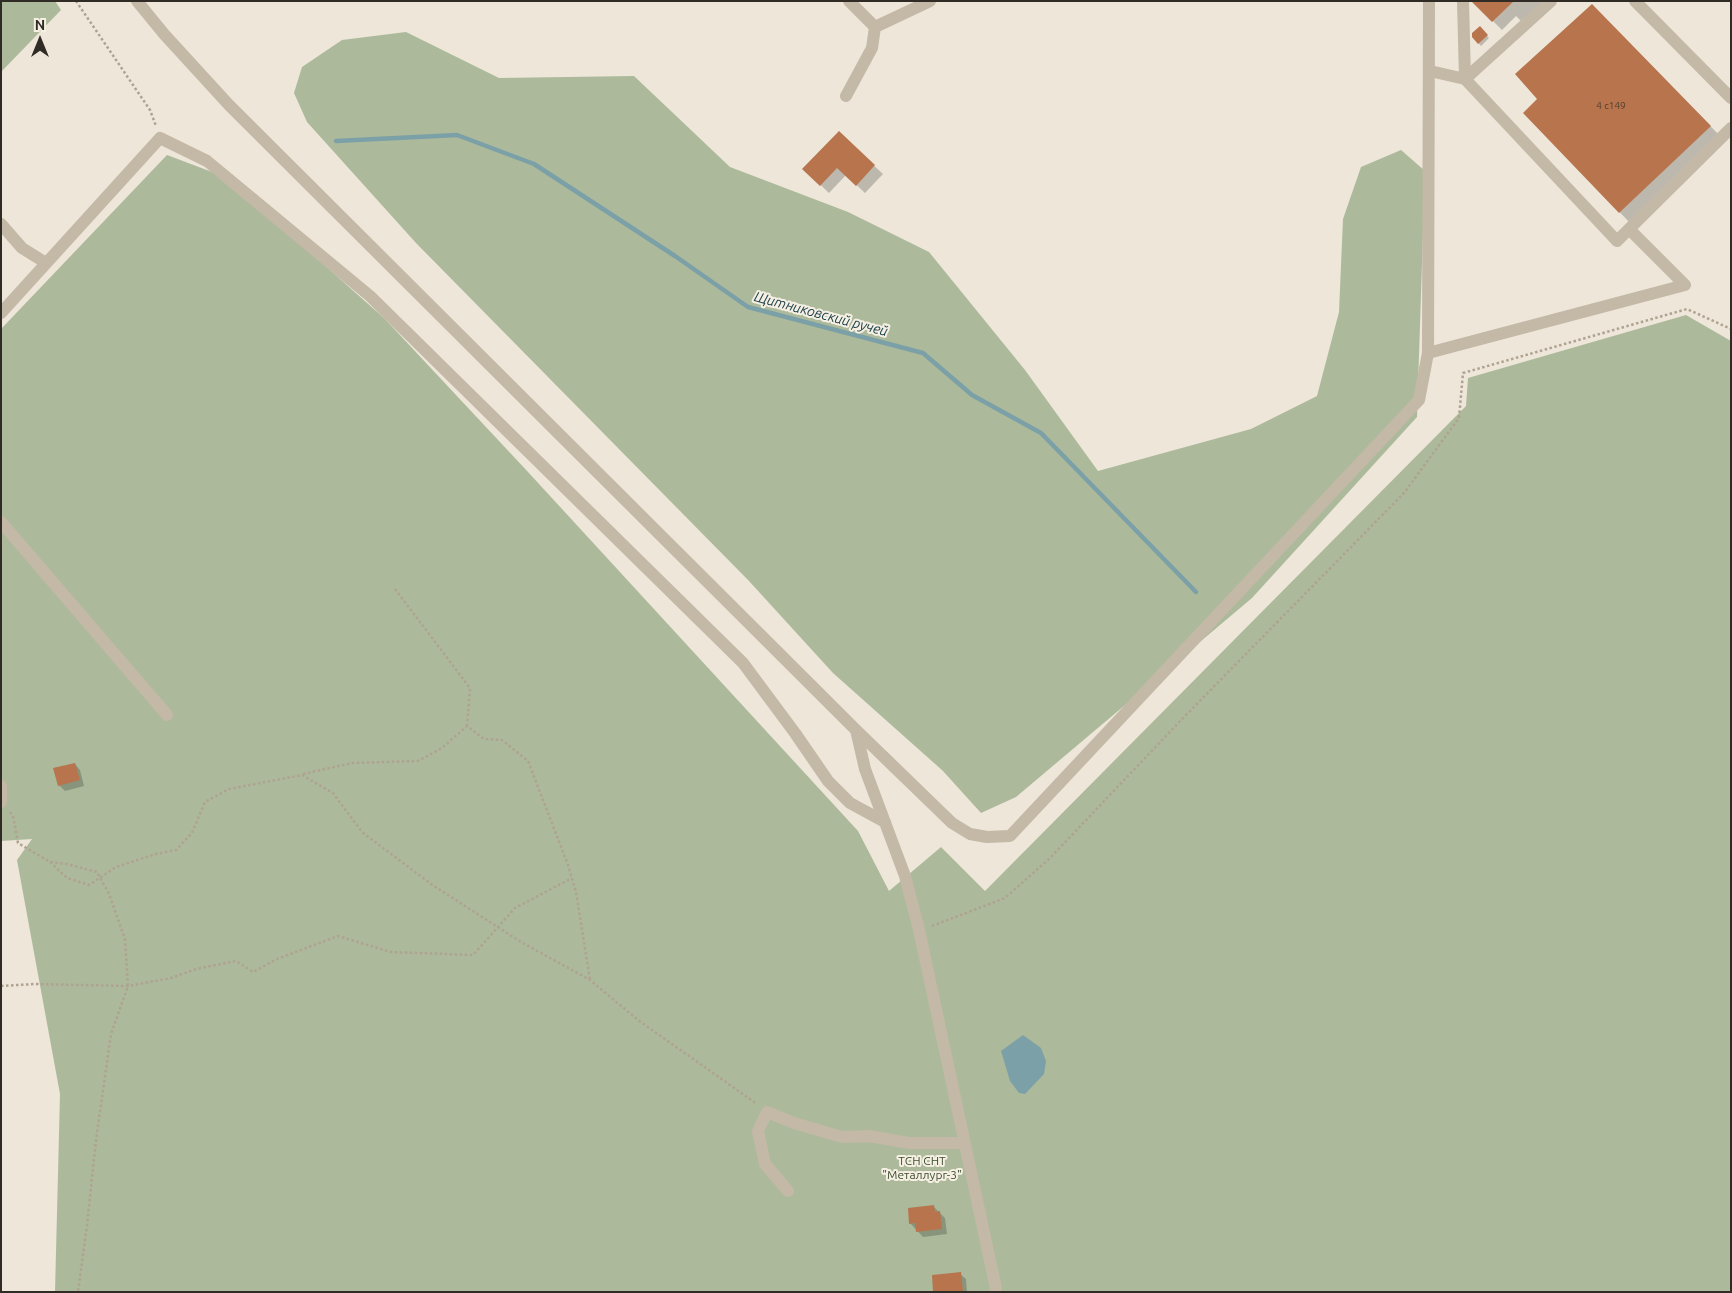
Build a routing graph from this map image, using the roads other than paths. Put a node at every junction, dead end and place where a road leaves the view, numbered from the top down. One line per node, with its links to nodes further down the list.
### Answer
1 (137, 1): 21 (street)
2 (849, 1): 8 (street)
3 (930, 1): 8 (street)
4 (1429, 1): 9 (street)
5 (1463, 1): 10 (street)
6 (1551, 1): 10 (street)
7 (1635, 1): 12 (street)
8 (875, 27): 11 (street)
9 (1430, 71): 10 (street); 18 (street)
10 (1465, 79): 15 (street)
11 (846, 96)
12 (1731, 98)
13 (1731, 128): 15 (street)
14 (1, 224): 16 (street)
15 (1629, 229): 18 (street)
16 (46, 263): 17 (street); 24 (street)
17 (1, 313)
18 (1428, 353): 21 (street)
19 (1, 522): 20 (street)
20 (167, 715)
21 (856, 730): 24 (street)
22 (1, 786): 23 (street)
23 (2, 802)
24 (885, 822): 25 (street)
25 (964, 1143): 26 (street); 27 (street)
26 (788, 1191)
27 (996, 1292)

